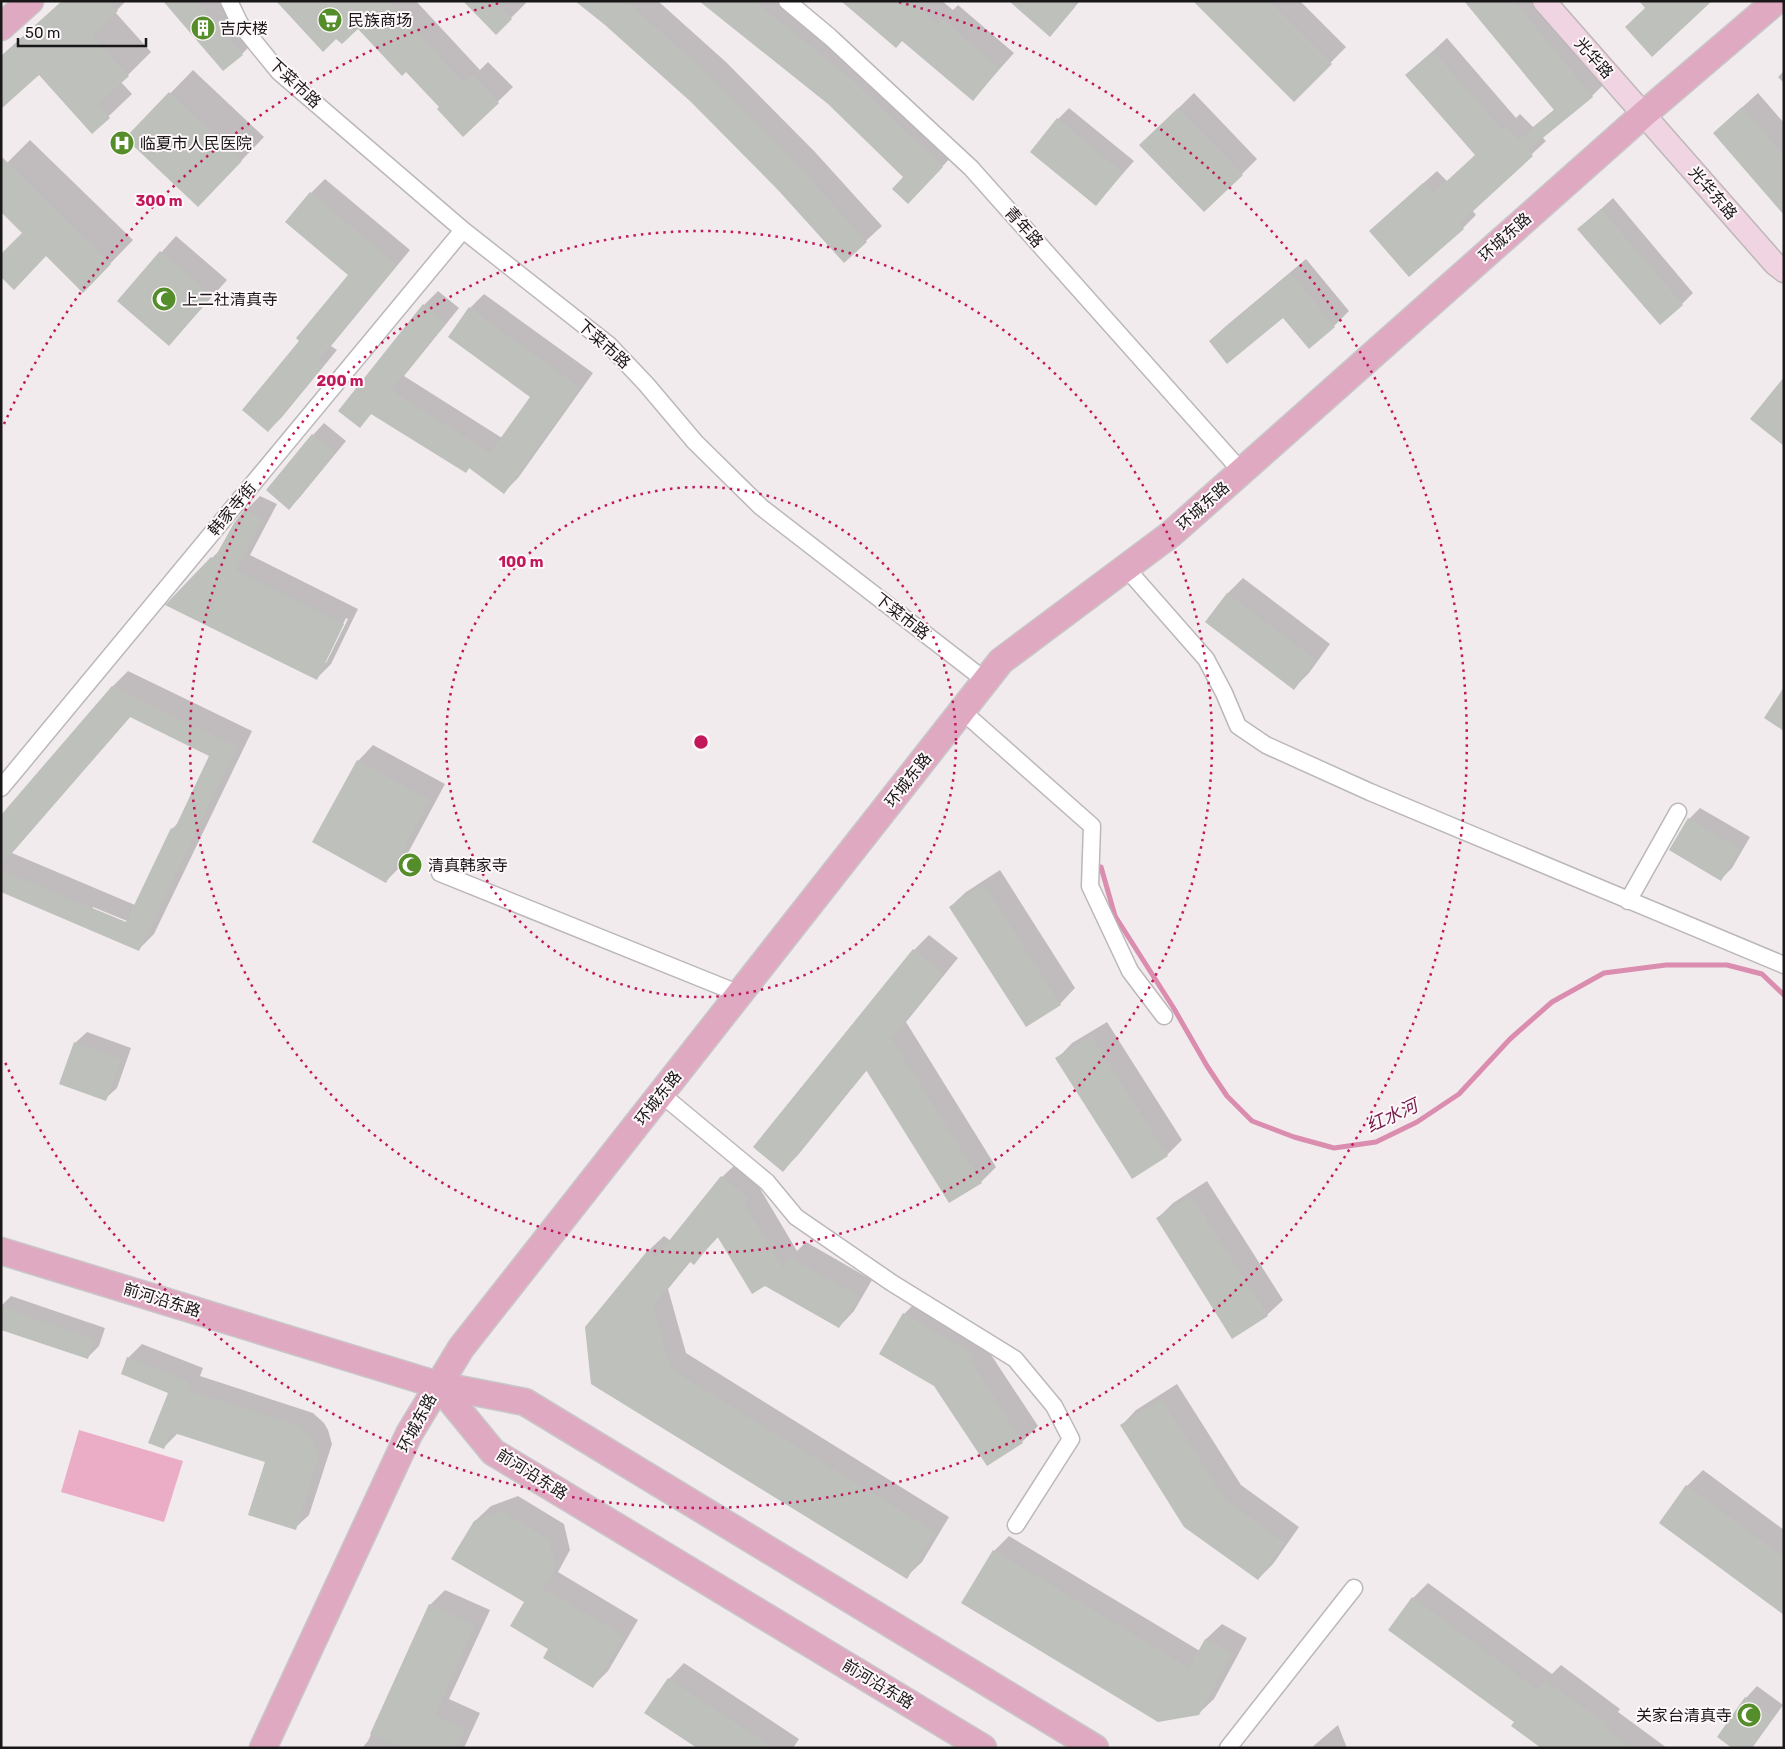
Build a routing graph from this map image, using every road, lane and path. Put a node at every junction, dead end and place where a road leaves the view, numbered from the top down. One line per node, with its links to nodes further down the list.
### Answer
1 (5, 1): 7 (main road)
2 (30, 1): 8 (main road)
3 (229, 1): 10 (street, 下菜市路)
4 (787, 1): 12 (street, 青年路)
5 (1544, 1): 9 (main road, 光华路)
6 (1776, 1): 9 (main road, 环城东路)
7 (1, 5)
8 (1, 27)
9 (1644, 114): 11 (main road, 光华东路); 12 (main road, 环城东路)
10 (463, 230): 14 (street, 下菜市路); 16 (street, 韩家寺街)
11 (1784, 271)
12 (1242, 472): 13 (main road, 环城东路)
13 (1126, 568): 14 (main road, 环城东路); 19 (street)
14 (986, 681): 15 (main road, 环城东路)
15 (962, 711): 21 (main road, 环城东路); 22 (street)
16 (1, 788)
17 (1678, 812): 19 (street)
18 (440, 873): 21 (street)
19 (1628, 900): 20 (street)
20 (1784, 965)
21 (740, 994): 23 (main road, 环城东路)
22 (1164, 1016)
23 (661, 1094): 25 (main road, 环城东路); 26 (street)
24 (1, 1251): 25 (main road, 前河沿东路)
25 (438, 1385): 28 (main road, 环城东路); 29 (main road, 前河沿东路); 30 (main road)
26 (1016, 1525)
27 (1354, 1588): 31 (street)
28 (264, 1748)
29 (983, 1748)
30 (1095, 1748)
31 (1228, 1748)

